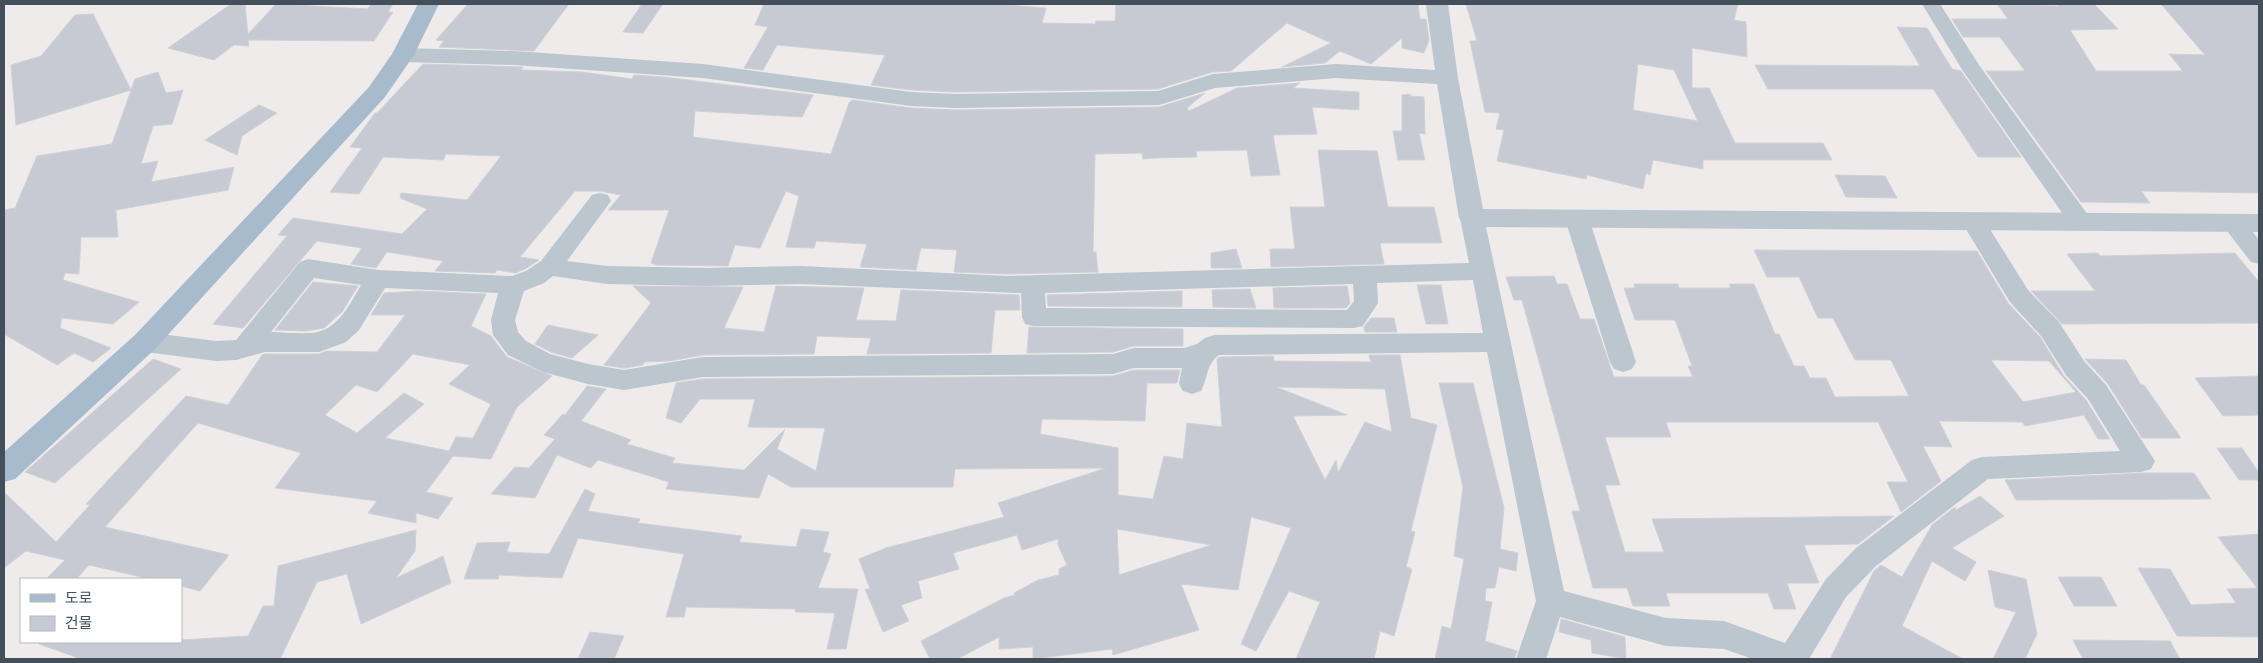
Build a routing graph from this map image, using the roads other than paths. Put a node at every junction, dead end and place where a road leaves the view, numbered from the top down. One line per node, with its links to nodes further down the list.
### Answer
1 (428, 4): 4 (main road)
2 (1437, 4): 5 (street)
3 (1932, 4): 10 (street)
4 (403, 55): 5 (street); 22 (main road)
5 (1447, 78): 7 (street)
6 (600, 201): 14 (street)
7 (1472, 218): 8 (street); 15 (street)
8 (1578, 219): 9 (street); 26 (street)
9 (1973, 221): 10 (street); 31 (street)
10 (2080, 222): 11 (street)
11 (2232, 222): 12 (street); 13 (street)
12 (2259, 223)
13 (2259, 256)
14 (549, 267): 19 (street); 20 (street)
15 (1483, 271): 16 (street); 23 (street)
16 (1365, 274): 17 (street); 21 (street)
17 (1208, 278): 19 (street); 21 (street)
18 (378, 279): 20 (street); 24 (street); 24 (street)
19 (1033, 284): 21 (street)
20 (513, 285): 25 (street)
21 (1209, 318)
22 (145, 342): 24 (street); 28 (main road)
23 (1498, 342): 25 (street); 29 (street)
24 (244, 348)
25 (1204, 352): 27 (street)
26 (1622, 362)
27 (1192, 384)
28 (4, 470)
29 (1551, 601): 30 (street); 31 (street)
30 (1531, 659)
31 (1792, 659)

